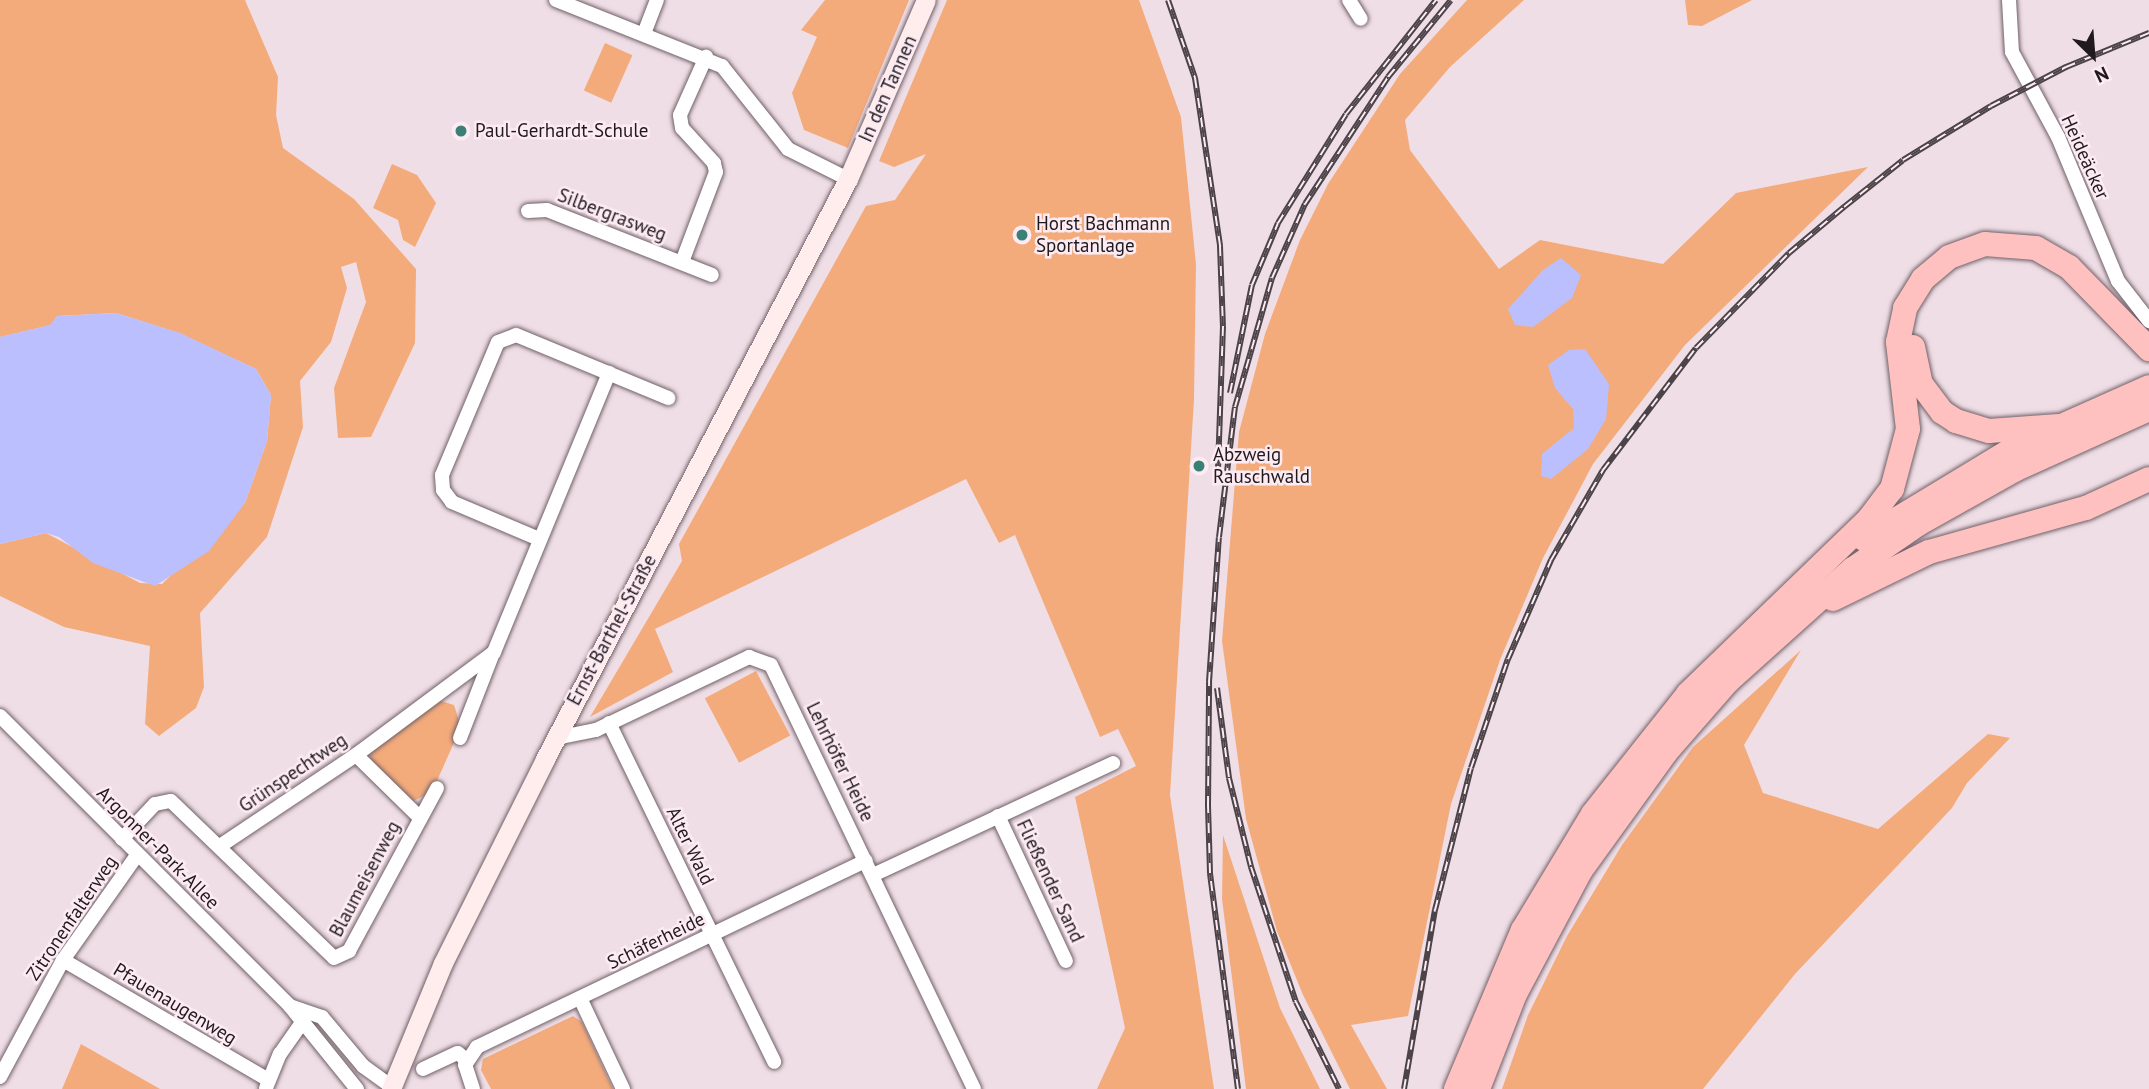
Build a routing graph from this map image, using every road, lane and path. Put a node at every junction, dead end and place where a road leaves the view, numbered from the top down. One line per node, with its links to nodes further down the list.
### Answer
1 (556, 0): 7 (street)
2 (585, 0): 7 (street)
3 (657, 0): 9 (street)
4 (926, 0): 11 (street, In den Tannen)
5 (1349, 0): 8 (street)
6 (2009, 0): 16 (street, Heideäcker)
7 (600, 14): 9 (street)
8 (1361, 19)
9 (645, 31): 10 (street)
10 (706, 57): 11 (street); 13 (street, Silbergrasweg)
11 (848, 179): 30 (street, Ernst-Barthel-Straße)
12 (528, 211): 13 (street, Silbergrasweg)
13 (682, 262): 14 (street, Silbergrasweg)
14 (712, 275)
15 (2100, 297): 17 (highway); 21 (highway); 24 (highway)
16 (2149, 321)
17 (2149, 349)
18 (608, 373): 20 (street); 23 (street); 23 (street)
19 (2144, 396): 21 (highway); 25 (highway)
20 (668, 398)
21 (2059, 426): 24 (highway)
22 (2149, 479): 25 (highway)
23 (539, 538): 26 (street)
24 (1801, 585): 57 (highway)
25 (1792, 620): 58 (highway)
26 (494, 652): 29 (street); 31 (street, Grünspechtweg)
27 (0, 716): 36 (street, Argonner-Park-Allee)
28 (609, 723): 30 (street, Lehrhöfer Heide); 39 (street, Lehrhöfer Heide); 41 (street, Alter Wald)
29 (460, 738)
30 (556, 738): 52 (street, Ernst-Barthel-Straße)
31 (356, 755): 35 (street, Blaumeisenweg); 37 (street, Grünspechtweg)
32 (1113, 763): 34 (street, Fließender Sand)
33 (437, 788): 35 (street, Blaumeisenweg)
34 (998, 816): 40 (street, Fließender Sand); 43 (street, Fließender Sand)
35 (420, 818): 37 (street, Blaumeisenweg)
36 (122, 839): 37 (street); 38 (street, Argonner-Park-Allee)
37 (220, 846)
38 (137, 855): 42 (street, Zitronenfalterweg); 45 (street, Argonner-Park-Allee)
39 (866, 861): 40 (street, Lehrhöfer Heide); 41 (street, Schäferheide)
40 (873, 875): 56 (street, Lehrhöfer Heide)
41 (712, 935): 44 (street, Schäferheide); 48 (street, Alter Wald)
42 (63, 960): 50 (street, Zitronenfalterweg); 51 (street, Pfauenaugenweg)
43 (1066, 961)
44 (580, 998): 47 (street, Schäferheide); 55 (street)
45 (290, 1006): 46 (street, Argonner-Park-Allee); 52 (street, Argonner-Park-Allee)
46 (302, 1023): 51 (street); 53 (street, Argonner-Park-Allee)
47 (466, 1060): 49 (street); 54 (street)
48 (774, 1062)
49 (423, 1069)
50 (0, 1077)
51 (267, 1085)
52 (391, 1088)
53 (356, 1089)
54 (473, 1089)
55 (623, 1089)
56 (974, 1089)
57 (1456, 1089)
58 (1478, 1089)

